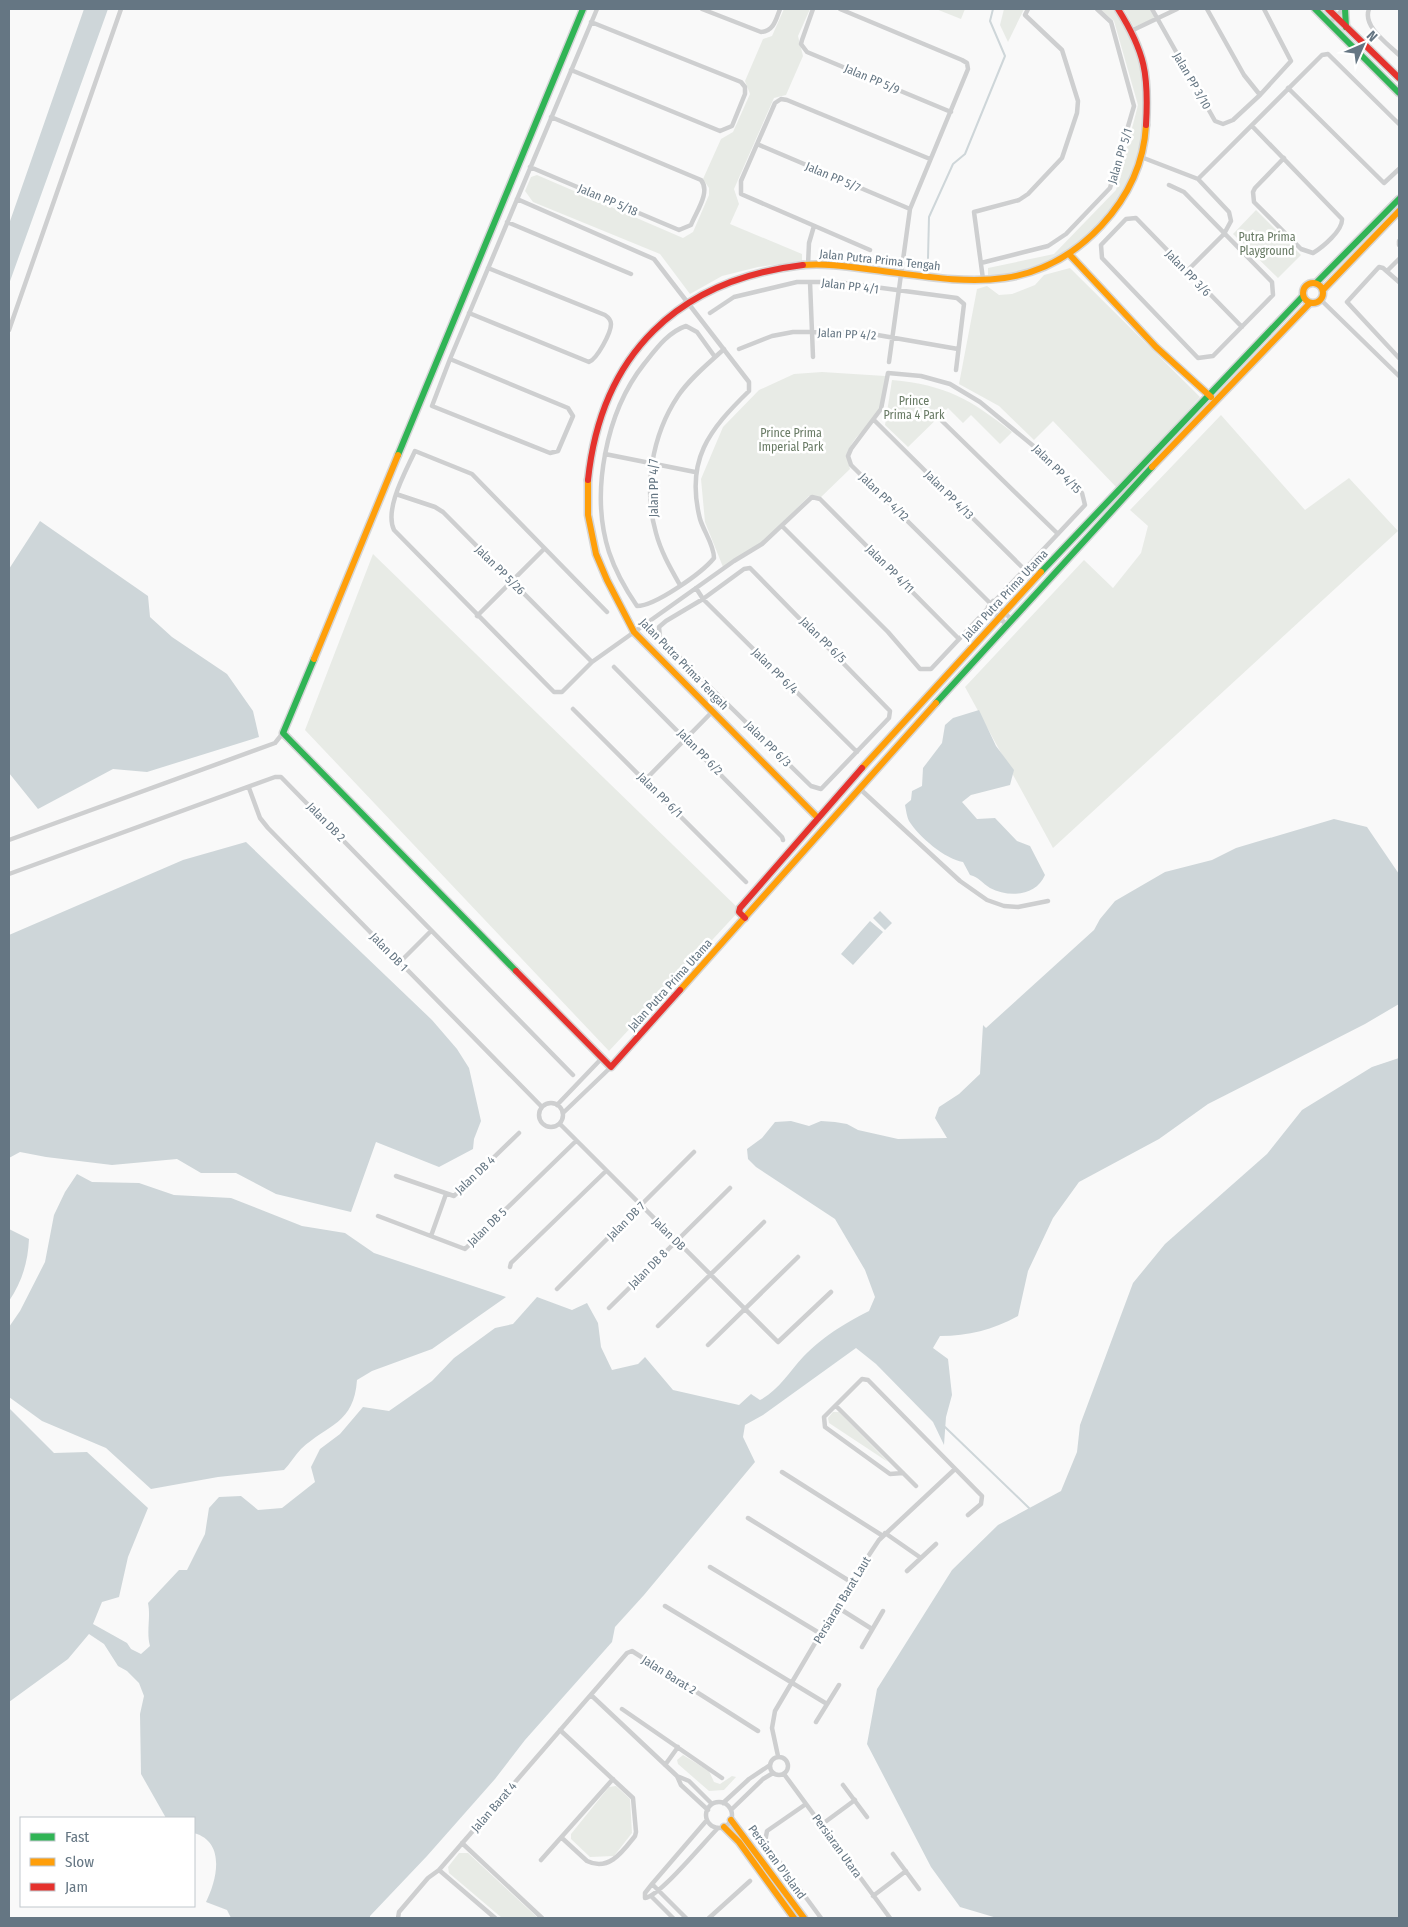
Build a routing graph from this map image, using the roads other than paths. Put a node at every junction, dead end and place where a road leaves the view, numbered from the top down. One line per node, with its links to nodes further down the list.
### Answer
1 (121, 9): 76 (street)
2 (583, 9): 117 (street)
3 (597, 9): 22 (street)
4 (702, 9): 5 (street)
5 (780, 9)
6 (813, 9): 32 (street, Jalan PP 5/9)
7 (840, 9): 32 (street)
8 (1028, 9): 56 (street)
9 (1097, 9): 56 (street, Jalan PP 5/1)
10 (1118, 9): 25 (street, Jalan Putra Prima Tengah)
11 (1152, 9): 21 (street)
12 (1177, 9): 21 (street)
13 (1207, 9): 31 (street)
14 (1264, 9): 31 (street)
15 (1315, 9): 19 (street)
16 (1330, 9): 19 (street); 20 (street)
17 (1344, 9): 20 (street); 24 (street)
18 (1369, 9): 26 (street)
19 (1322, 17): 23 (street)
20 (1336, 17): 23 (street); 24 (street)
21 (1157, 18): 25 (street); 31 (street, Jalan PP 3/10)
22 (591, 22): 27 (street); 27 (street)
23 (1329, 24): 30 (street)
24 (1346, 27): 28 (street)
25 (1130, 31): 37 (street, Jalan Putra Prima Tengah)
26 (1399, 55)
27 (571, 70): 33 (street)
28 (1399, 78)
29 (1288, 88): 34 (street); 35 (street); 41 (street)
30 (1399, 93)
31 (1260, 95)
32 (951, 112): 39 (street)
33 (551, 117): 40 (street); 40 (street, Jalan PP 5/18)
34 (1399, 124)
35 (1252, 126): 38 (street); 42 (street)
36 (757, 144): 39 (street); 46 (street, Jalan PP 5/7); 49 (street)
37 (1141, 157): 42 (street); 54 (street, Jalan Putra Prima Tengah)
38 (1284, 158): 38 (street)
39 (930, 159): 46 (street)
40 (530, 167): 44 (street)
41 (1399, 169)
42 (1198, 179): 50 (street)
43 (1169, 185): 50 (street)
44 (517, 199): 48 (street); 71 (street)
45 (1399, 199): 66 (street)
46 (910, 209): 61 (street)
47 (1399, 211): 67 (street)
48 (507, 222): 58 (street); 62 (street)
49 (814, 226): 53 (street); 57 (street)
50 (1224, 234): 60 (street); 75 (street)
51 (1399, 241): 52 (street)
52 (1399, 245)
53 (870, 250)
54 (1069, 254): 63 (street, Jalan Putra Prima Tengah); 90 (street)
55 (1399, 259): 59 (street)
56 (981, 263): 63 (street)
57 (808, 265): 61 (street, Jalan Putra Prima Tengah); 71 (street, Jalan Putra Prima Tengah)
58 (488, 268): 73 (street); 73 (street)
59 (1387, 271): 65 (street); 84 (street)
60 (1186, 272): 75 (street, Jalan PP 3/6); 75 (street, Jalan PP 3/6)
61 (901, 273): 63 (street, Jalan Putra Prima Tengah); 68 (street)
62 (631, 274)
63 (982, 279)
64 (810, 282): 68 (street, Jalan PP 4/1); 74 (street, Jalan PP 4/1); 77 (street)
65 (1399, 282)
66 (1316, 283): 67 (street); 69 (street)
67 (1323, 290): 70 (street)
68 (898, 292): 78 (street); 79 (street, Jalan PP 4/1)
69 (1304, 296): 72 (street); 90 (street, Jalan Putra Prima Utama)
70 (1321, 300): 72 (street); 89 (street)
71 (689, 302): 81 (street); 111 (street, Jalan Putra Prima Tengah)
72 (1310, 303): 91 (street, Jalan Putra Prima Utama)
73 (469, 313): 85 (street)
74 (710, 313)
75 (1242, 327)
76 (9, 330)
77 (814, 332): 78 (street, Jalan PP 4/2); 80 (street, Jalan PP 4/2); 83 (street)
78 (892, 337): 79 (street, Jalan PP 4/2); 86 (street)
79 (958, 348): 87 (street)
80 (739, 349)
81 (724, 350): 82 (street, Jalan PP 4/7); 96 (street)
82 (715, 357): 94 (street); 95 (street, Jalan PP 4/7)
83 (813, 357)
84 (1399, 358)
85 (450, 359): 85 (street)
86 (889, 362)
87 (956, 370)
88 (888, 373): 92 (street, Jalan PP 4/12); 99 (street, Jalan PP 4/15)
89 (1399, 376)
90 (1208, 394): 91 (street); 108 (street, Jalan Putra Prima Utama)
91 (1214, 400): 110 (street, Jalan Putra Prima Utama)
92 (874, 420): 101 (street, Jalan PP 4/13); 106 (street, Jalan PP 4/12)
93 (942, 421): 99 (street)
94 (605, 454): 95 (street); 103 (street)
95 (653, 463): 96 (street); 103 (street, Jalan PP 4/7)
96 (695, 472): 103 (street)
97 (396, 494): 100 (street); 102 (street, Jalan PP 5/26); 109 (street)
98 (782, 526): 104 (street); 112 (street, Jalan PP 4/11); 112 (street, Jalan PP 4/15)
99 (1058, 534): 101 (street, Jalan PP 4/15)
100 (544, 550): 102 (street); 107 (street)
101 (1024, 569): 106 (street, Jalan PP 4/15)
102 (511, 582): 109 (street); 113 (street, Jalan PP 5/26)
103 (680, 585)
104 (696, 588): 105 (street, Jalan PP 6/4); 111 (street)
105 (703, 598): 119 (street, Jalan PP 6/4); 119 (street, Jalan PP 6/5); 119 (street, Jalan PP 6/3)
106 (991, 604): 108 (street, Jalan PP 4/12); 112 (street, Jalan PP 4/15)
107 (606, 612)
108 (1001, 615): 110 (street, Jalan PP 4/12); 123 (street, Jalan Putra Prima Utama)
109 (477, 616): 113 (street)
110 (1008, 622): 122 (street, Jalan Putra Prima Utama)
111 (634, 632): 113 (street); 116 (street, Jalan Putra Prima Tengah)
112 (959, 639)
113 (592, 662)
114 (614, 667): 118 (street, Jalan PP 6/2)
115 (573, 710): 120 (street, Jalan PP 6/1)
116 (713, 710): 118 (street); 123 (street, Jalan Putra Prima Tengah)
117 (283, 732): 124 (street); 132 (street)
118 (686, 738): 120 (street); 125 (street, Jalan PP 6/2)
119 (856, 752)
120 (645, 780): 127 (street, Jalan PP 6/1)
121 (249, 788): 126 (street, Jalan DB 2); 130 (street, Jalan DB 2); 131 (street, Jalan DB 1)
122 (859, 788): 128 (street); 129 (street, Jalan Putra Prima Utama)
123 (818, 818): 129 (street, Jalan Putra Prima Utama)
124 (9, 840)
125 (782, 840)
126 (9, 874)
127 (746, 882)
128 (1048, 900)
129 (745, 918): 133 (street, Jalan Putra Prima Utama)
130 (431, 931): 131 (street); 134 (street, Jalan DB 2)
131 (399, 963): 136 (street, Jalan DB 1)
132 (602, 1058): 133 (street); 135 (street)
133 (611, 1066): 137 (street)
134 (574, 1075)
135 (557, 1105): 136 (street); 137 (street)
136 (542, 1107): 138 (street)
137 (563, 1113): 138 (street)
138 (560, 1124): 140 (street, Jalan DB)
139 (519, 1133): 145 (street, Jalan DB 4)
140 (576, 1141): 142 (street, Jalan DB); 149 (street, Jalan DB 5)
141 (694, 1152): 146 (street, Jalan DB 7)
142 (606, 1171): 146 (street, Jalan DB); 152 (street)
143 (396, 1176): 145 (street, Jalan DB 4)
144 (730, 1188): 150 (street, Jalan DB 8)
145 (446, 1194): 149 (street)
146 (641, 1206): 150 (street, Jalan DB); 154 (street, Jalan DB 7)
147 (378, 1216): 149 (street, Jalan DB 5)
148 (764, 1222): 153 (street)
149 (431, 1236)
150 (676, 1241): 153 (street, Jalan DB); 156 (street, Jalan DB 8)
151 (798, 1256): 157 (street)
152 (510, 1267)
153 (710, 1275): 157 (street, Jalan DB); 158 (street)
154 (557, 1288)
155 (831, 1292): 157 (street, Jalan DB)
156 (609, 1308)
157 (745, 1310): 159 (street)
158 (658, 1326)
159 (708, 1345)
160 (836, 1406): 161 (street); 163 (street); 163 (street)
161 (955, 1468): 165 (street); 167 (street, Persiaran Barat Laut)
162 (782, 1472): 167 (street)
163 (903, 1473): 164 (street)
164 (916, 1486)
165 (968, 1515)
166 (748, 1518): 172 (street)
167 (884, 1535): 169 (street); 172 (street, Persiaran Barat Laut)
168 (936, 1544): 169 (street)
169 (921, 1558): 171 (street)
170 (710, 1567): 177 (street)
171 (907, 1571)
172 (851, 1582): 174 (street, Persiaran Barat Laut)
173 (665, 1606): 179 (street)
174 (837, 1607): 176 (street); 177 (street, Persiaran Barat Laut)
175 (883, 1611): 176 (street)
176 (872, 1629): 178 (street)
177 (821, 1634): 179 (street, Persiaran Barat Laut)
178 (862, 1647)
179 (792, 1683): 182 (street); 188 (street, Persiaran Barat Laut)
180 (839, 1685): 182 (street)
181 (590, 1694): 185 (street, Jalan Barat 4); 186 (street, Jalan Barat 2); 189 (street)
182 (827, 1704): 184 (street)
183 (622, 1708): 187 (street)
184 (816, 1722)
185 (560, 1730): 195 (street); 209 (street, Jalan Barat 4)
186 (758, 1731)
187 (678, 1748): 189 (street); 194 (street)
188 (778, 1756): 190 (street); 192 (street)
189 (665, 1765): 193 (street)
190 (770, 1765): 191 (street); 198 (street)
191 (774, 1773): 192 (street); 202 (street)
192 (784, 1774): 200 (street, Persiaran Utara)
193 (677, 1776): 199 (street); 201 (street)
194 (722, 1778)
195 (613, 1779): 208 (street); 208 (street)
196 (843, 1785): 197 (street)
197 (855, 1800): 203 (street); 206 (street)
198 (724, 1803): 199 (street); 202 (street)
199 (712, 1804): 201 (street)
200 (806, 1804): 206 (street, Persiaran Utara); 228 (street)
201 (708, 1810): 204 (street)
202 (731, 1810): 205 (street)
203 (868, 1817)
204 (707, 1820): 207 (street); 215 (street)
205 (731, 1820): 207 (street); 227 (street, Persiaran D'Island)
206 (821, 1825): 219 (street, Persiaran Utara)
207 (721, 1828): 217 (street); 226 (street, Persiaran D'Island)
208 (562, 1838): 211 (street)
209 (462, 1843): 212 (street, Jalan Barat 4); 222 (street)
210 (893, 1854): 213 (street)
211 (541, 1860)
212 (439, 1870): 220 (street, Jalan Barat 4); 221 (street)
213 (906, 1871): 216 (street); 219 (street)
214 (750, 1881): 225 (street)
215 (652, 1884): 217 (street); 218 (street)
216 (919, 1889)
217 (658, 1890): 218 (street); 224 (street)
218 (652, 1896): 223 (street)
219 (873, 1896): 229 (street, Persiaran Utara)
220 (398, 1918)
221 (495, 1918)
222 (542, 1918)
223 (673, 1918)
224 (686, 1918)
225 (709, 1918)
226 (794, 1918)
227 (804, 1918)
228 (821, 1918)
229 (890, 1918)

